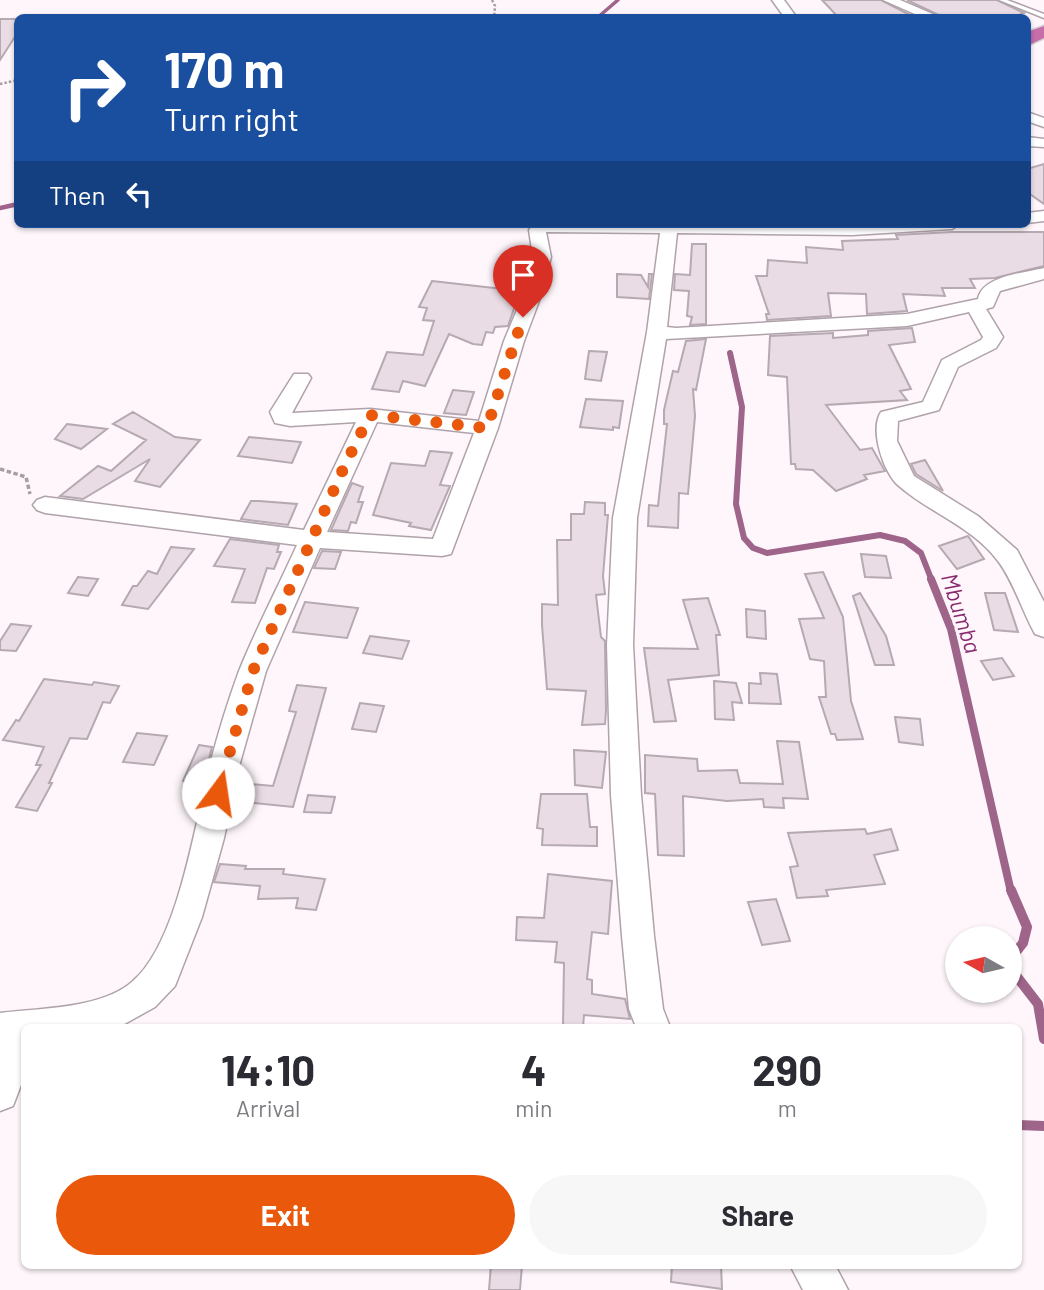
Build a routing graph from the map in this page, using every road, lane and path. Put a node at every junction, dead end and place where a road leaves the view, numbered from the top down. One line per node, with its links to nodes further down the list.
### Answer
1 (888, 0): 3 (street)
2 (1002, 0): 4 (lane)
3 (925, 14)
4 (1044, 16)
5 (1044, 31): 6 (highway)
6 (1031, 48)
7 (543, 228): 16 (street)
8 (669, 228): 13 (street)
9 (792, 228): 10 (street)
10 (885, 228)
11 (1044, 273): 12 (street)
12 (975, 306): 13 (street); 20 (street)
13 (657, 332): 22 (street)
14 (301, 378): 15 (street)
15 (370, 415): 16 (street); 19 (street)
16 (487, 428): 19 (street)
17 (0, 469): 18 (path)
18 (45, 505): 19 (street)
19 (312, 539): 21 (street)
20 (1044, 626)
21 (50, 1024)
22 (652, 1024)
23 (21, 1028): 24 (street)
24 (0, 1030)
25 (21, 1041): 26 (street)
26 (0, 1093)
27 (813, 1269): 28 (street)
28 (828, 1290)

